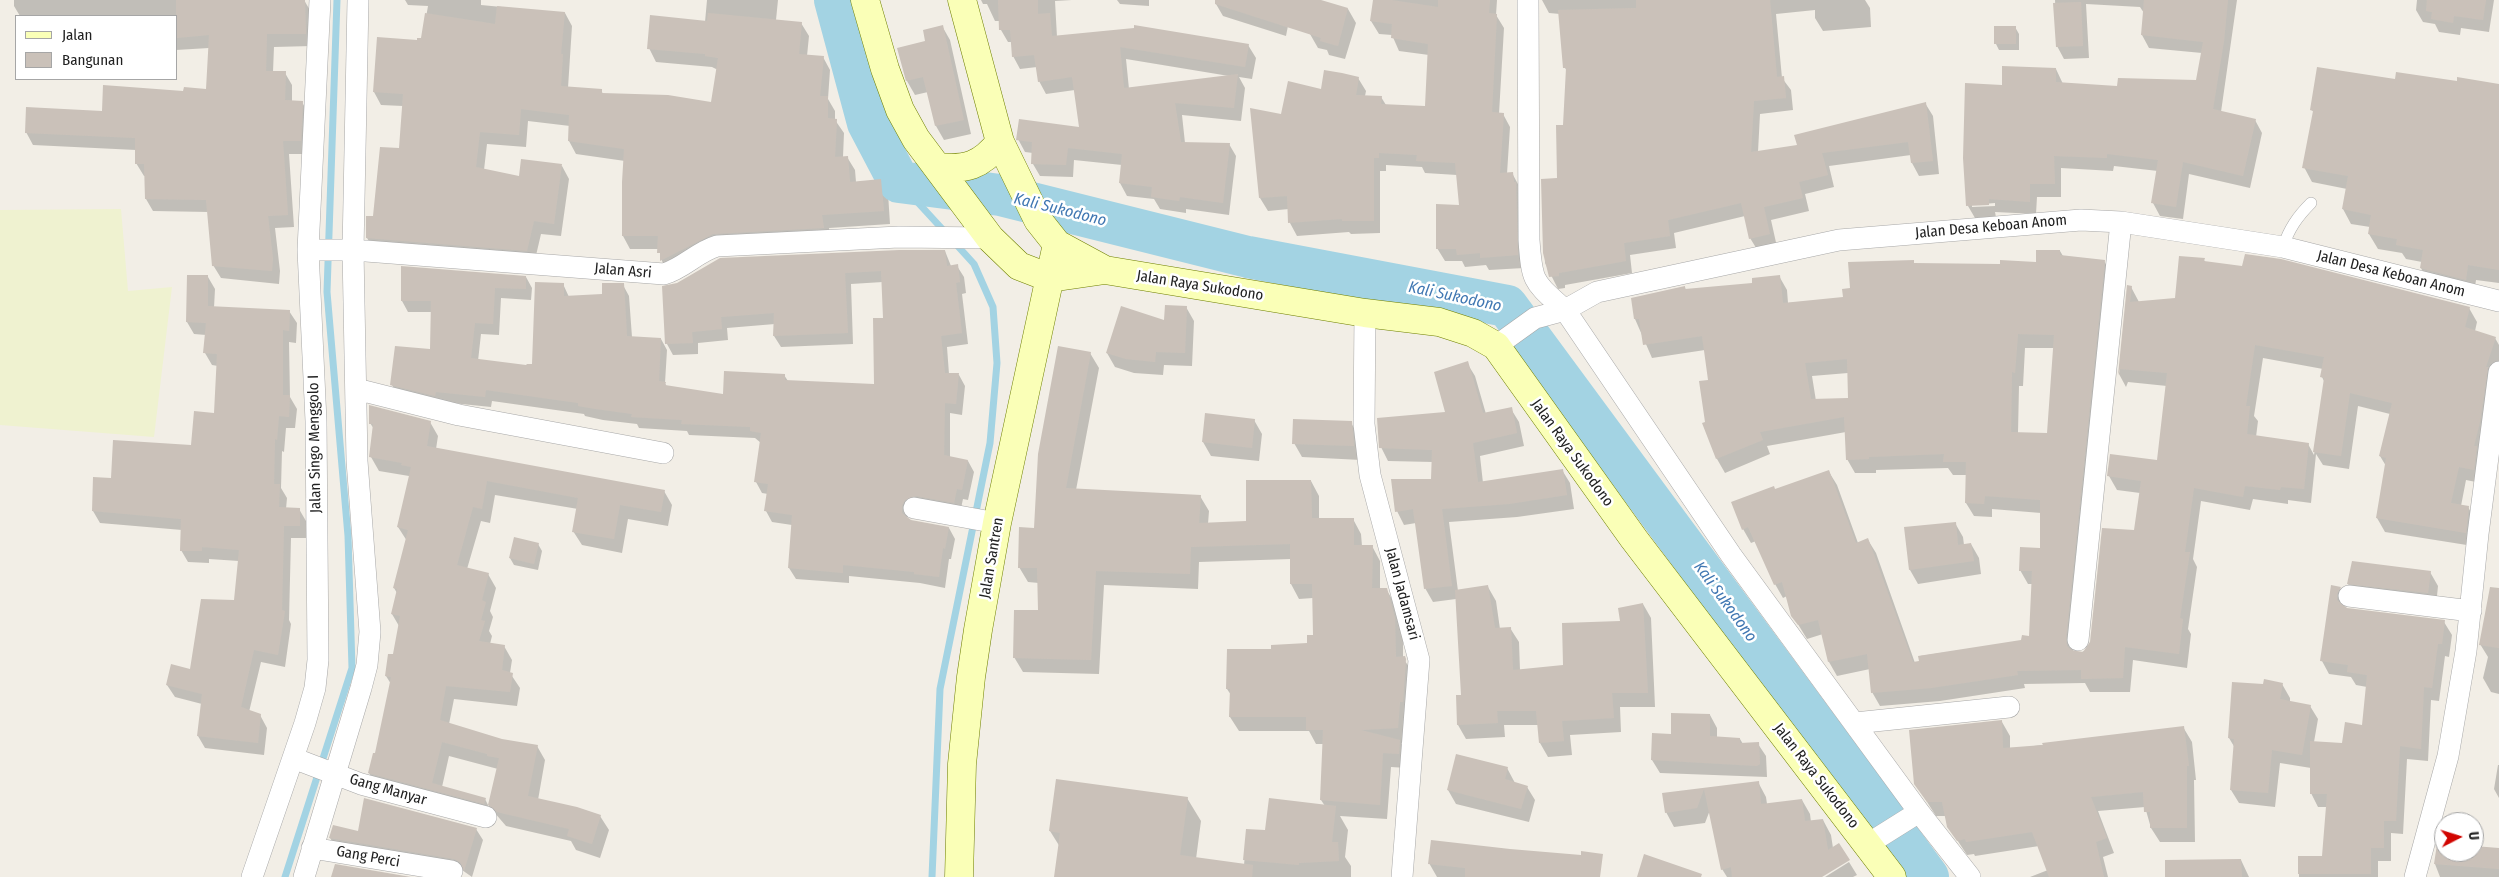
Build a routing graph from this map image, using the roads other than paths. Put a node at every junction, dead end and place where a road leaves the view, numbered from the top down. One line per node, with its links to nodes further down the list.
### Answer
1 (320, 0): 13 (street, Jalan Singo Menggolo I)
2 (358, 0): 14 (street)
3 (865, 0): 7 (main road, Jalan Raya Sukodono)
4 (962, 0): 6 (main road, Jalan Raya Sukodono)
5 (1528, 0): 18 (street)
6 (1003, 148): 7 (main road); 11 (main road, Jalan Raya Sukodono)
7 (943, 175): 10 (main road, Jalan Raya Sukodono)
8 (2311, 204): 12 (lane)
9 (2121, 222): 12 (street, Jalan Desa Keboan Anom); 18 (street, Jalan Desa Keboan Anom); 28 (street)
10 (968, 234): 14 (street, Jalan Asri); 16 (main road, Jalan Raya Sukodono)
11 (1057, 244): 15 (main road, Jalan Raya Sukodono); 16 (main road, Jalan Santren)
12 (2283, 247): 17 (street, Jalan Desa Keboan Anom)
13 (311, 250): 14 (street, Jalan Asri); 31 (street, Jalan Singo Menggolo I)
14 (348, 250): 22 (street)
15 (1104, 270): 16 (main road, Jalan Raya Sukodono); 19 (main road, Jalan Raya Sukodono)
16 (1050, 278): 25 (main road, Jalan Santren)
17 (2499, 301)
18 (1565, 310): 20 (street, Jalan Desa Keboan Anom); 30 (street)
19 (1365, 313): 20 (main road, Jalan Raya Sukodono); 41 (street, Jalan Jadamsari)
20 (1501, 342): 35 (main road, Jalan Raya Sukodono)
21 (2499, 372): 27 (street)
22 (356, 389): 23 (street); 32 (street)
23 (663, 453)
24 (914, 508): 25 (street)
25 (983, 520): 40 (main road, Jalan Santren)
26 (2349, 596): 27 (street)
27 (2471, 611): 44 (street)
28 (2078, 640)
29 (2008, 707): 30 (street)
30 (1855, 723): 33 (street)
31 (297, 760): 32 (street, Gang Manyar); 38 (street, Jalan Singo Menggolo I)
32 (331, 773): 34 (street, Gang Manyar); 36 (street)
33 (1913, 816): 35 (street); 43 (street)
34 (486, 817)
35 (1877, 837): 42 (main road, Jalan Raya Sukodono)
36 (312, 848): 37 (street, Gang Perci); 39 (street)
37 (452, 872)
38 (252, 877)
39 (304, 877)
40 (959, 877)
41 (1402, 877)
42 (1892, 877)
43 (1970, 877)
44 (2415, 877)

